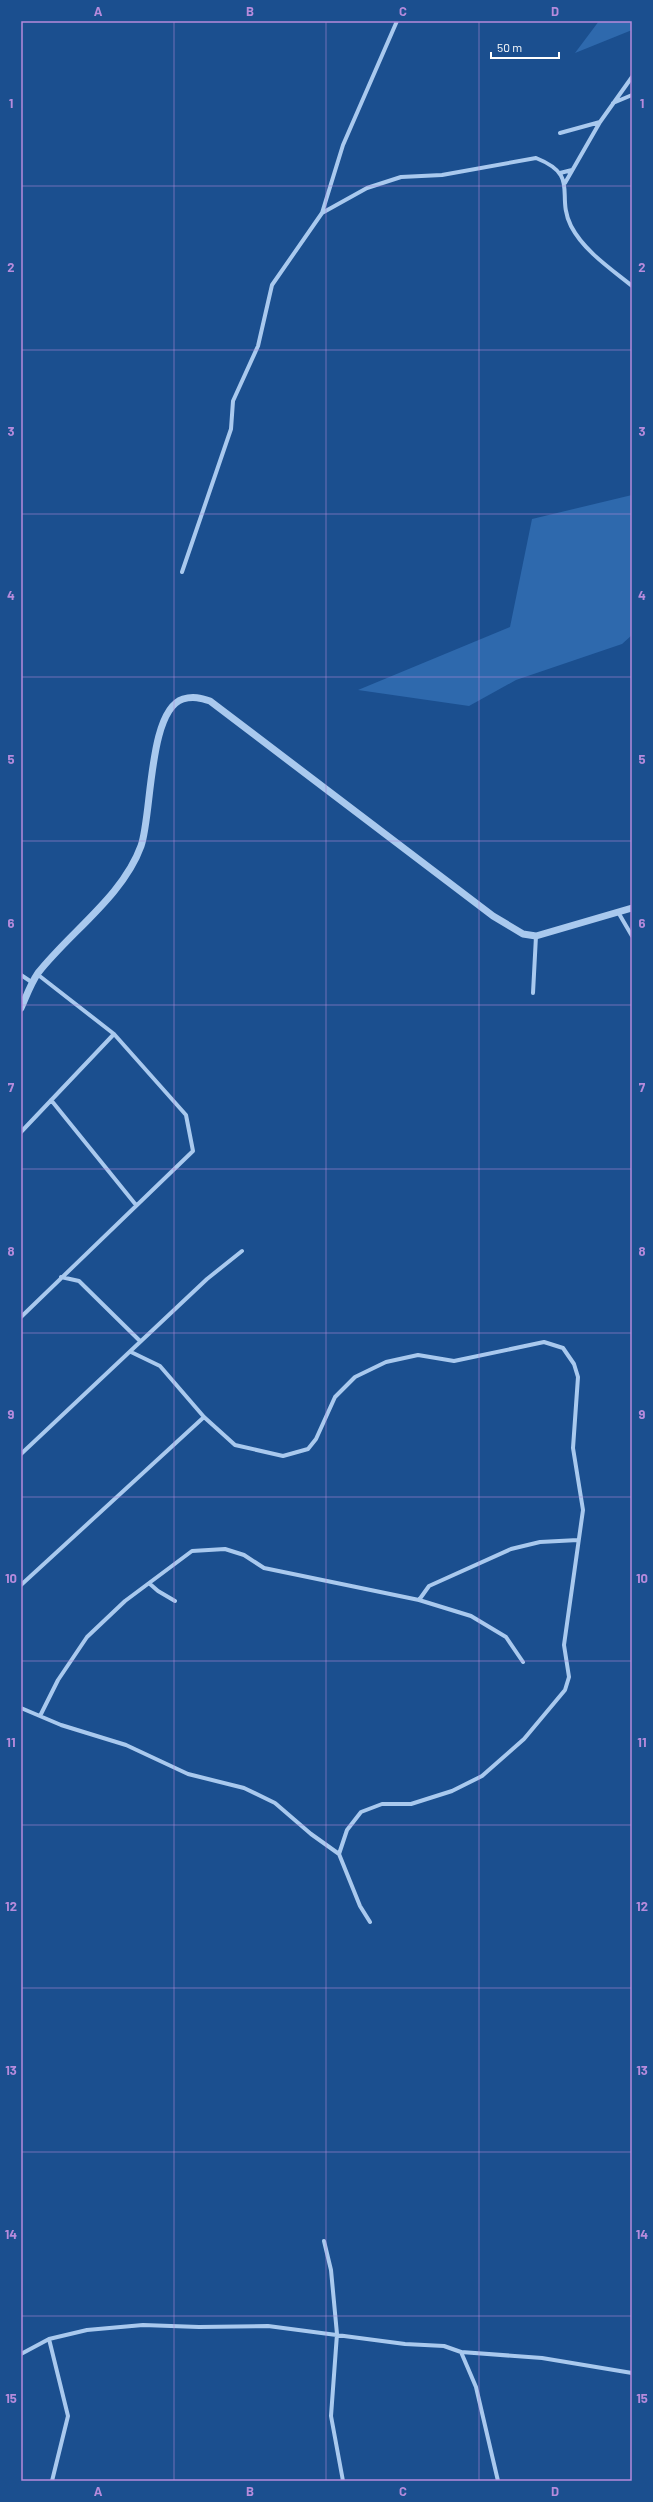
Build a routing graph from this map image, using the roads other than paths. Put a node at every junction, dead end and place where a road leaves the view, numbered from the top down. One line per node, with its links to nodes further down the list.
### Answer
1 (397, 21): 10 (street)
2 (632, 77): 4 (street)
3 (632, 95): 4 (street)
4 (613, 104): 5 (street)
5 (600, 122): 6 (street); 7 (street)
6 (560, 133)
7 (573, 170): 8 (street); 9 (street)
8 (560, 173): 9 (street); 10 (street)
9 (565, 183): 11 (street)
10 (322, 213): 12 (street)
11 (632, 286)
12 (182, 572)
13 (632, 908): 14 (street)
14 (618, 912): 15 (street); 16 (street)
15 (536, 936): 17 (street); 20 (street)
16 (632, 936)
17 (37, 974): 19 (street); 22 (street)
18 (21, 975): 19 (street)
19 (33, 983): 21 (street)
20 (533, 993)
21 (21, 1008)
22 (114, 1034): 23 (street); 25 (street)
23 (51, 1100): 24 (street); 25 (street)
24 (21, 1132)
25 (136, 1205): 27 (street)
26 (242, 1250): 29 (street)
27 (61, 1277): 28 (street); 29 (street)
28 (21, 1317)
29 (140, 1341): 30 (street)
30 (131, 1352): 31 (street); 32 (street)
31 (204, 1417): 33 (street); 34 (street)
32 (21, 1454)
33 (578, 1540): 36 (street); 41 (street)
34 (21, 1584)
35 (150, 1584): 36 (street); 37 (street); 40 (street)
36 (419, 1600): 38 (street)
37 (176, 1601)
38 (523, 1662)
39 (21, 1708): 40 (street)
40 (40, 1716): 41 (street)
41 (339, 1854): 42 (street)
42 (370, 1922)
43 (324, 2241): 44 (street)
44 (337, 2334): 45 (street); 46 (street); 50 (street)
45 (49, 2339): 47 (street); 49 (street)
46 (461, 2352): 48 (street); 51 (street)
47 (21, 2354)
48 (632, 2374)
49 (52, 2481)
50 (343, 2481)
51 (498, 2481)

